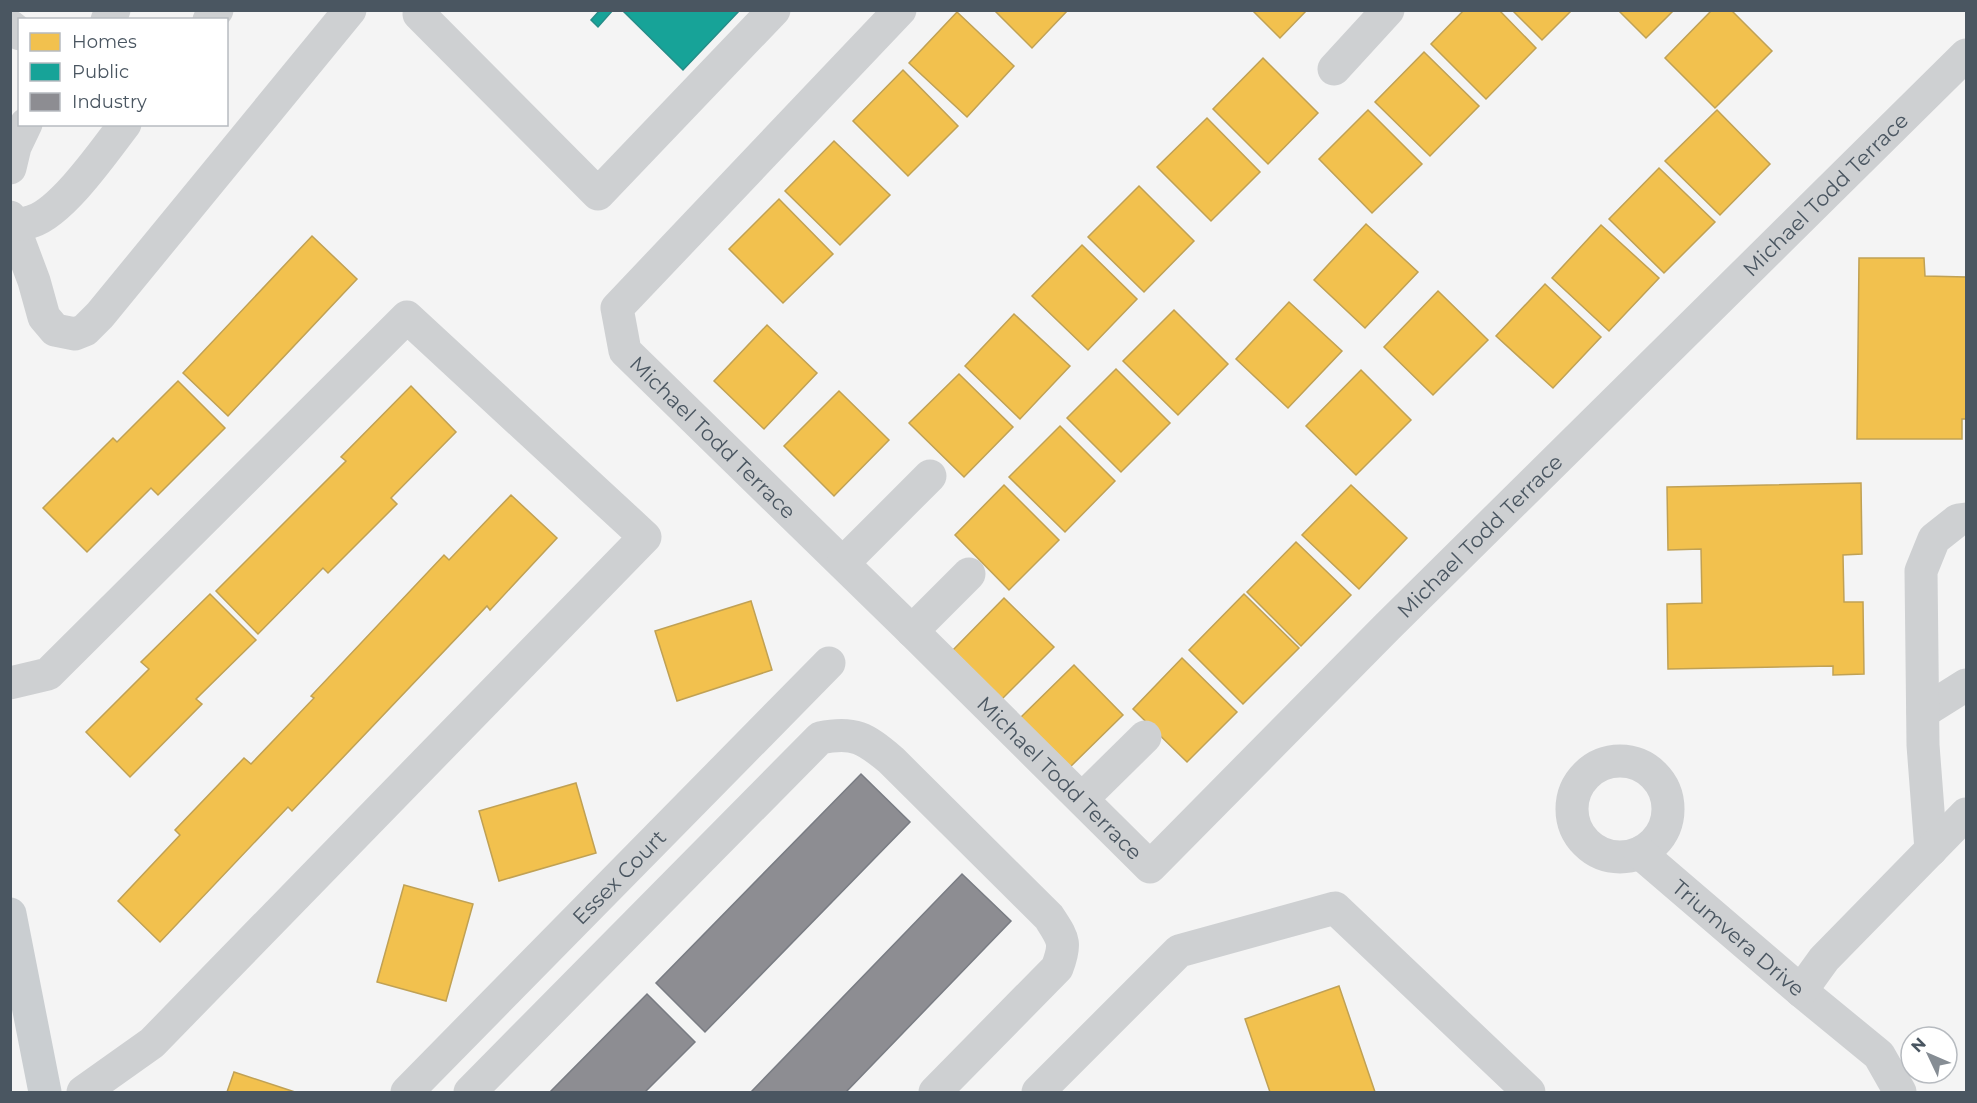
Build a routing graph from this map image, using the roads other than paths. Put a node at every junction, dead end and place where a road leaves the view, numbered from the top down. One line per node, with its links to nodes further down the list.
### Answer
1 (350, 10): 11 (street)
2 (422, 10): 3 (street)
3 (774, 10)
4 (900, 10): 14 (street, Michael Todd Terrace)
5 (1388, 10): 7 (street)
6 (1966, 55): 22 (street, Michael Todd Terrace)
7 (1334, 69)
8 (25, 126): 10 (street)
9 (123, 126): 11 (street)
10 (10, 168)
11 (12, 222)
12 (930, 476): 14 (street)
13 (1966, 519): 20 (street)
14 (843, 563): 16 (street, Michael Todd Terrace)
15 (969, 574): 16 (street)
16 (912, 631): 22 (street, Michael Todd Terrace)
17 (829, 663): 30 (street, Essex Court)
18 (10, 683): 29 (street)
19 (1966, 685): 20 (street)
20 (1923, 712): 24 (street)
21 (1145, 737): 22 (street)
22 (1082, 800)
23 (1966, 814): 24 (street, Triumvera Drive)
24 (1931, 850): 27 (street, Triumvera Drive)
25 (1640, 853): 27 (street, Triumvera Drive)
26 (10, 914): 28 (main road)
27 (1801, 991): 35 (street)
28 (45, 1092)
29 (83, 1092)
30 (407, 1092)
31 (470, 1092): 32 (street)
32 (934, 1092)
33 (1038, 1092): 34 (street)
34 (1529, 1092)
35 (1900, 1092)

